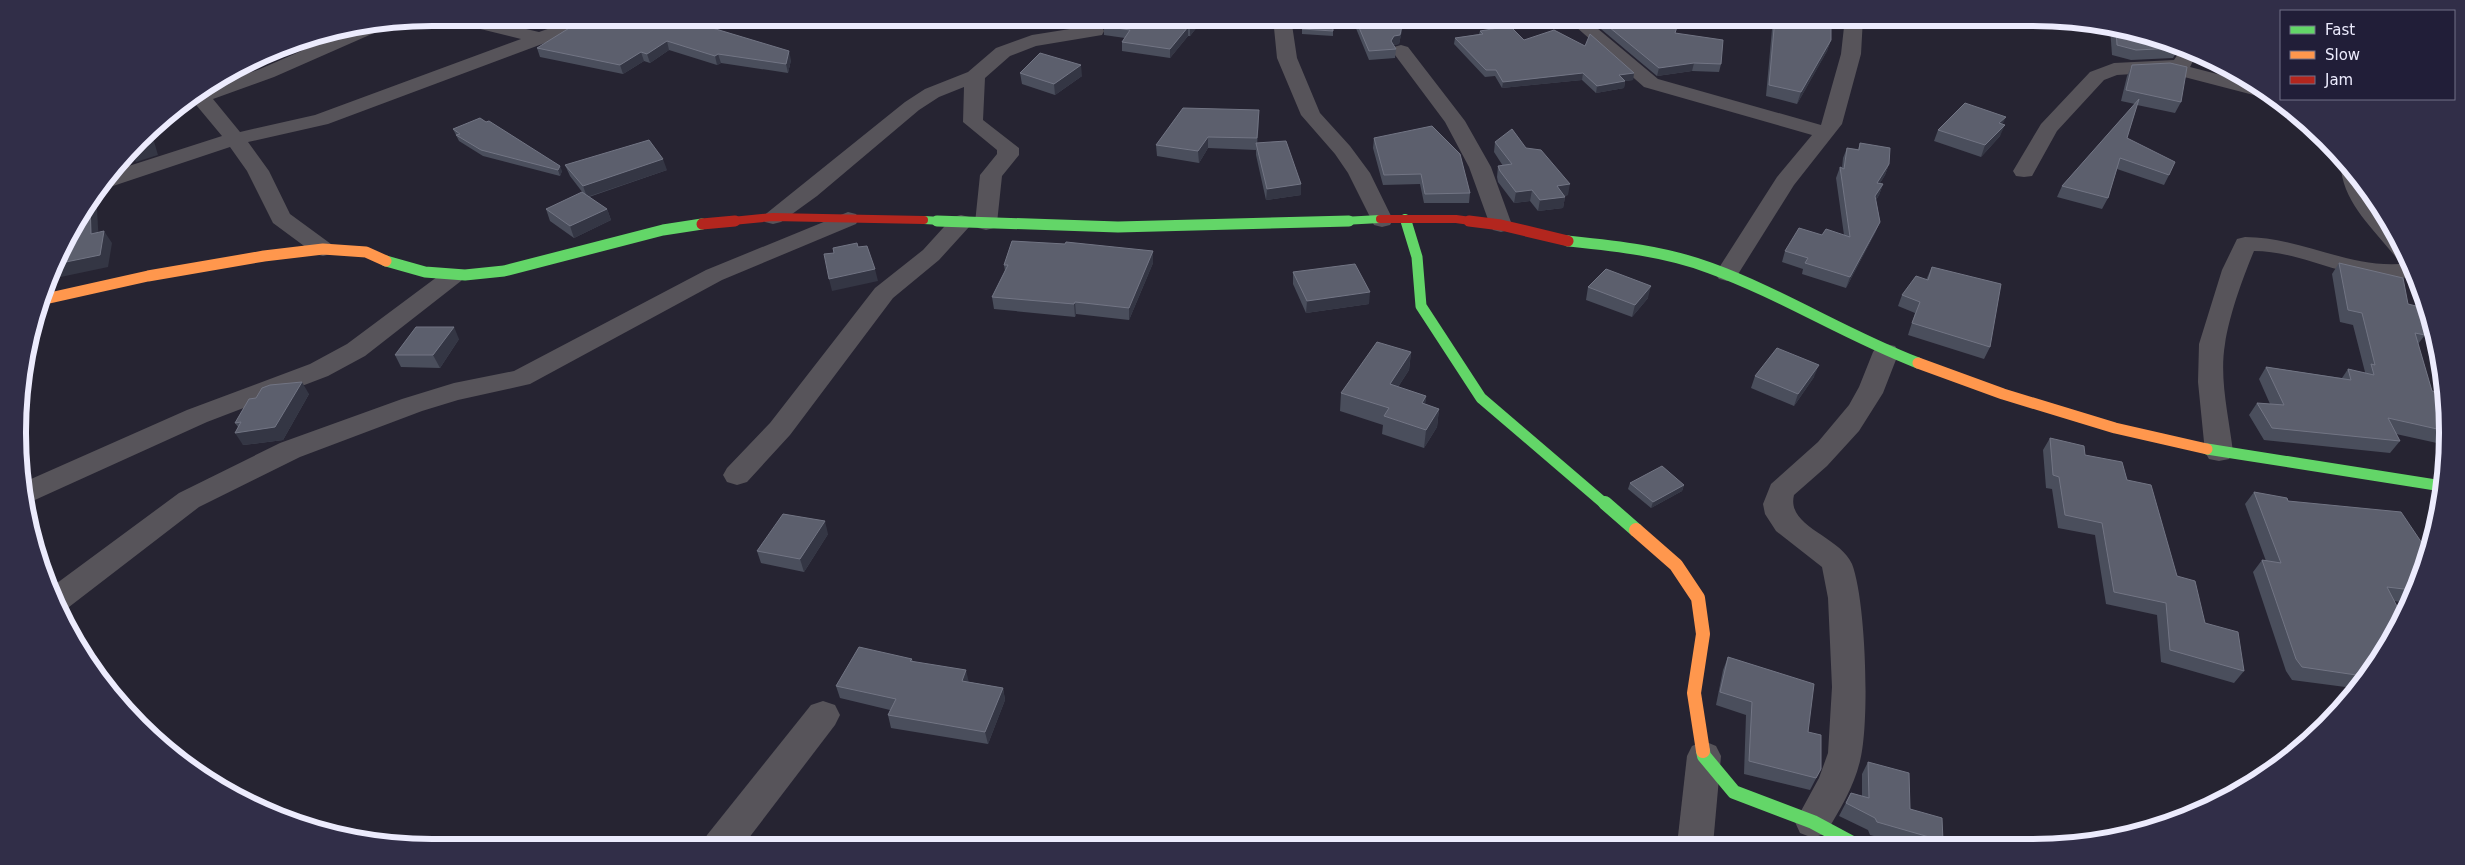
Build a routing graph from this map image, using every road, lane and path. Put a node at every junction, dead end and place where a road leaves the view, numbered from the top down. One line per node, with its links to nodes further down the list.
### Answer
1 (510, 26): 8 (street)
2 (573, 26): 8 (street)
3 (1283, 26): 24 (street)
4 (1584, 26): 16 (street)
5 (1853, 26): 16 (street)
6 (1094, 31): 12 (street)
7 (358, 33): 14 (street)
8 (540, 38): 17 (street)
9 (1401, 50): 26 (street)
10 (2187, 57): 11 (street)
11 (2167, 68): 13 (street); 18 (street)
12 (975, 76): 21 (street); 25 (street)
13 (2246, 87)
14 (212, 92)
15 (202, 98): 17 (street)
16 (1824, 132): 30 (street)
17 (235, 139): 19 (street); 28 (street)
18 (2024, 171)
19 (117, 177)
20 (2354, 184): 27 (street)
21 (773, 217): 23 (street); 31 (street)
22 (1405, 218): 24 (street); 26 (street); 40 (street)
23 (848, 219): 25 (street); 38 (street)
24 (1382, 220): 25 (street)
25 (973, 222): 35 (street)
26 (1501, 225): 30 (street)
27 (2383, 228)
28 (323, 248): 31 (street); 32 (street)
29 (2406, 272): 34 (street)
30 (1727, 274): 33 (street)
31 (453, 276): 37 (street)
32 (50, 297)
33 (1886, 352): 34 (street); 41 (street)
34 (2219, 452): 36 (street)
35 (737, 475)
36 (2435, 485)
37 (31, 491)
38 (61, 597)
39 (823, 715): 42 (street)
40 (1704, 756): 41 (street); 43 (street)
41 (1813, 822): 44 (street)
42 (726, 839)
43 (1696, 839)
44 (1845, 839)

